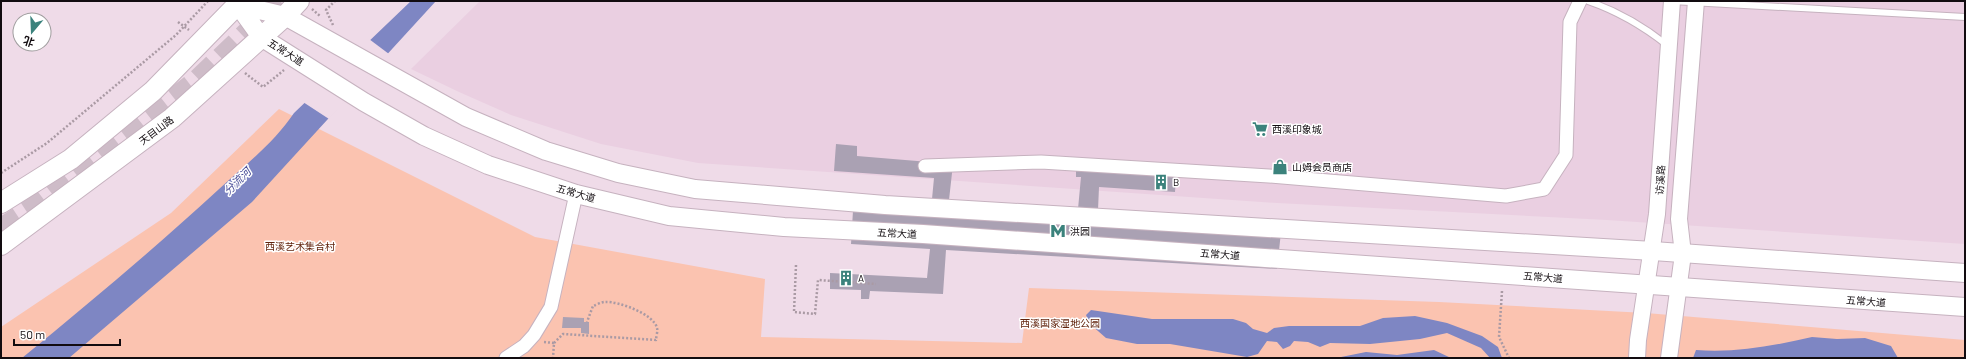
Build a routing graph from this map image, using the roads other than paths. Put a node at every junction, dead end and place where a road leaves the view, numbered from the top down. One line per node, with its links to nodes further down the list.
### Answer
1 (299, 1): 7 (main road, 天目山路)
2 (1580, 1): 11 (street)
3 (1588, 1): 10 (lane)
4 (1672, 1): 6 (lane); 10 (street, 访溪路)
5 (239, 2): 7 (main road); 9 (main road, 五常大道); 13 (main road)
6 (1696, 2): 8 (lane); 16 (street)
7 (285, 16): 9 (main road, 天目山路); 15 (main road)
8 (1965, 16)
9 (261, 37): 12 (main road, 五常大道); 14 (main road, 天目山路)
10 (1670, 47): 15 (street, 访溪路)
11 (925, 166)
12 (576, 194): 18 (main road, 五常大道); 21 (street)
13 (1, 204)
14 (1, 245)
15 (1653, 251): 16 (main road); 18 (street, 访溪路)
16 (1683, 254): 17 (main road); 19 (street)
17 (1965, 273)
18 (1647, 286): 19 (main road, 五常大道); 22 (street, 访溪路)
19 (1678, 288): 20 (main road, 五常大道); 23 (street)
20 (1965, 307)
21 (506, 358)
22 (1637, 358)
23 (1669, 358)

